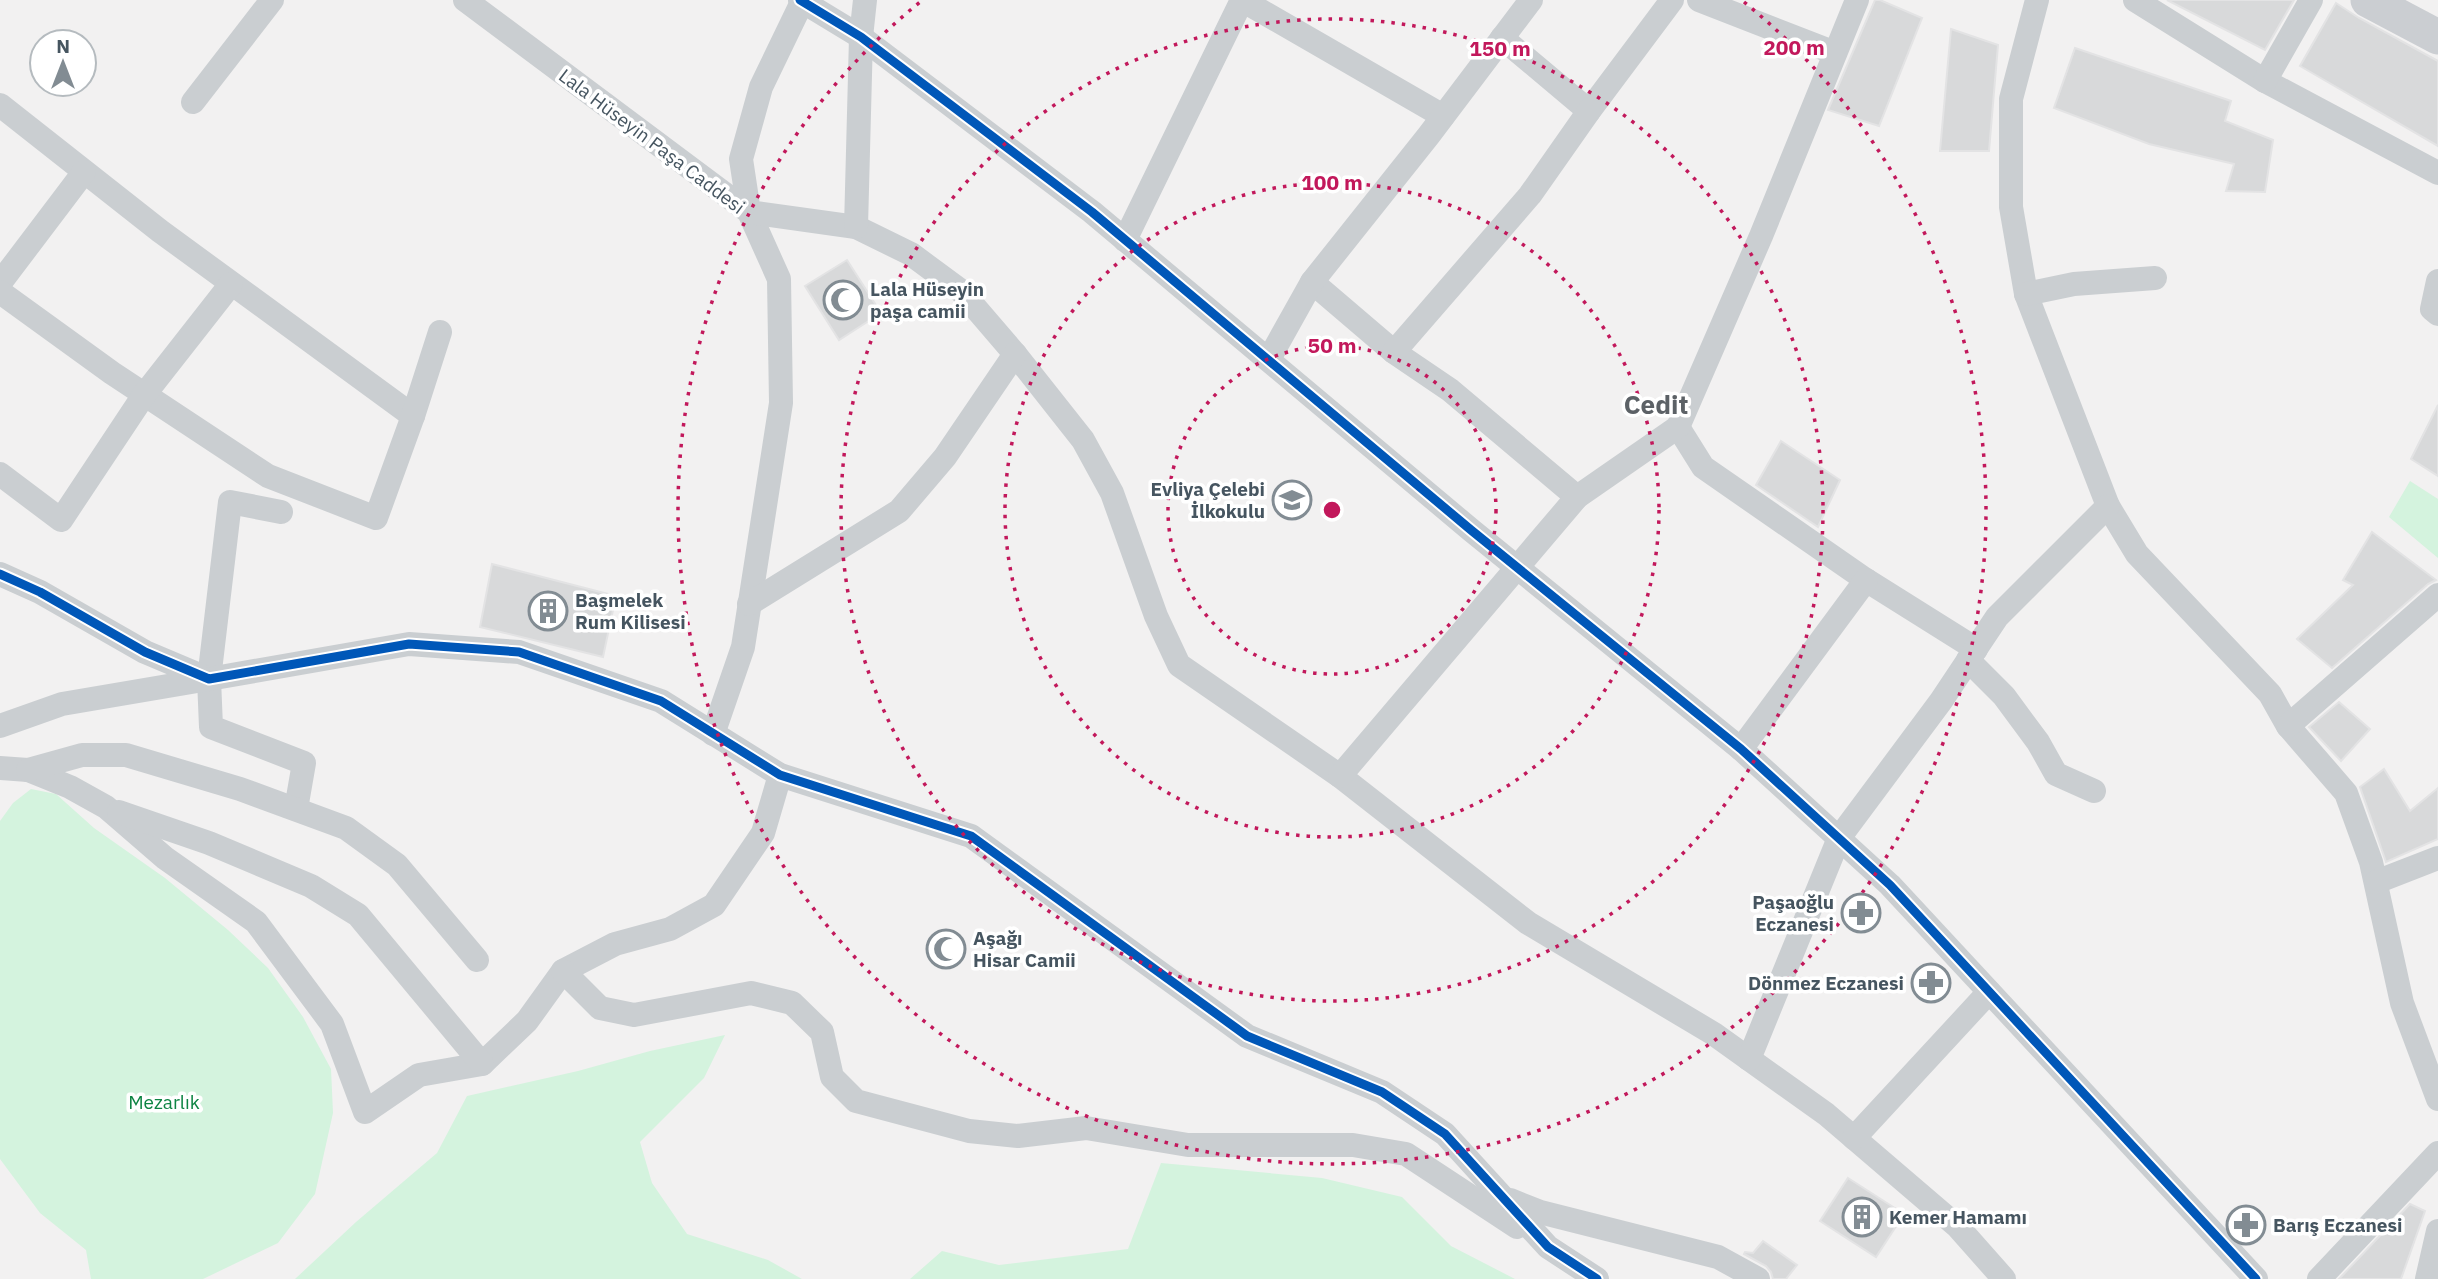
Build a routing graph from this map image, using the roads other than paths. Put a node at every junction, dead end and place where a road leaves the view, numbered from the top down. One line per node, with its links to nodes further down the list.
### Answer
1 (272, 0): 21 (street)
2 (465, 0): 27 (street, Lala Hüseyin Paşa Caddesi)
3 (865, 0): 16 (street)
4 (1242, 0): 24 (street); 29 (street)
5 (1531, 0): 18 (street)
6 (1672, 0): 23 (street)
7 (1699, 0): 19 (street)
8 (1857, 0): 19 (street)
9 (2037, 0): 36 (street)
10 (2134, 0): 20 (street)
11 (2311, 0): 20 (street)
12 (2368, 0): 14 (main road)
13 (802, 1): 16 (street); 27 (street)
14 (2403, 19): 15 (main road); 17 (main road)
15 (2438, 28)
16 (861, 37): 28 (street); 29 (street)
17 (2438, 37)
18 (1502, 38): 23 (street); 24 (street)
19 (1835, 53): 44 (street)
20 (2265, 80): 26 (street)
21 (193, 102)
22 (0, 105): 25 (street)
23 (1589, 111): 39 (street)
24 (1443, 116): 32 (street)
25 (84, 172): 33 (street); 34 (street)
26 (2438, 173)
27 (749, 212): 28 (street); 53 (street, Lala Hüseyin Paşa Caddesi)
28 (856, 227): 40 (street)
29 (1125, 240): 41 (street)
30 (2155, 278): 36 (street)
31 (2438, 281): 37 (street)
32 (1312, 282): 39 (street); 41 (street)
33 (0, 283)
34 (231, 284): 42 (street); 43 (street)
35 (0, 292): 42 (street)
36 (2025, 294): 47 (street)
37 (2438, 313)
38 (440, 332): 43 (street)
39 (1394, 352): 46 (street)
40 (1015, 354): 53 (street); 63 (street)
41 (1269, 359): 49 (street)
42 (144, 395): 43 (street); 45 (street)
43 (413, 416)
44 (1678, 427): 46 (street); 51 (street)
45 (0, 474)
46 (1577, 497): 49 (street)
47 (2108, 506): 54 (street); 57 (street)
48 (281, 512): 55 (street)
49 (1518, 568): 59 (street); 63 (street)
50 (0, 575): 55 (street)
51 (1866, 580): 54 (street); 59 (street)
52 (2438, 595): 57 (street)
53 (749, 604): 58 (street, Lala Hüseyin Paşa Caddesi)
54 (1972, 654): 64 (street); 67 (street)
55 (209, 679): 56 (street); 58 (street); 66 (street)
56 (0, 726)
57 (2288, 726): 69 (street)
58 (713, 734): 62 (street)
59 (1741, 749): 67 (street)
60 (0, 768): 61 (street)
61 (28, 770): 65 (street); 66 (street)
62 (780, 775): 71 (street); 78 (street)
63 (1340, 776): 73 (street)
64 (2094, 790)
65 (106, 807): 74 (street); 74 (street)
66 (296, 809): 70 (street)
67 (1839, 838): 72 (street); 73 (street)
68 (2438, 858): 69 (street)
69 (2376, 882): 75 (street)
70 (477, 961)
71 (563, 971): 74 (street); 80 (street)
72 (1989, 992): 76 (street); 84 (street)
73 (1749, 1059): 76 (street)
74 (482, 1064)
75 (2438, 1099)
76 (1854, 1138): 83 (street)
77 (2438, 1153): 85 (street)
78 (1502, 1196): 80 (street); 82 (street)
79 (2438, 1231): 86 (street)
80 (1548, 1247): 81 (street)
81 (1597, 1279)
82 (1758, 1279)
83 (2004, 1279)
84 (2256, 1279)
85 (2319, 1279)
86 (2427, 1279)

